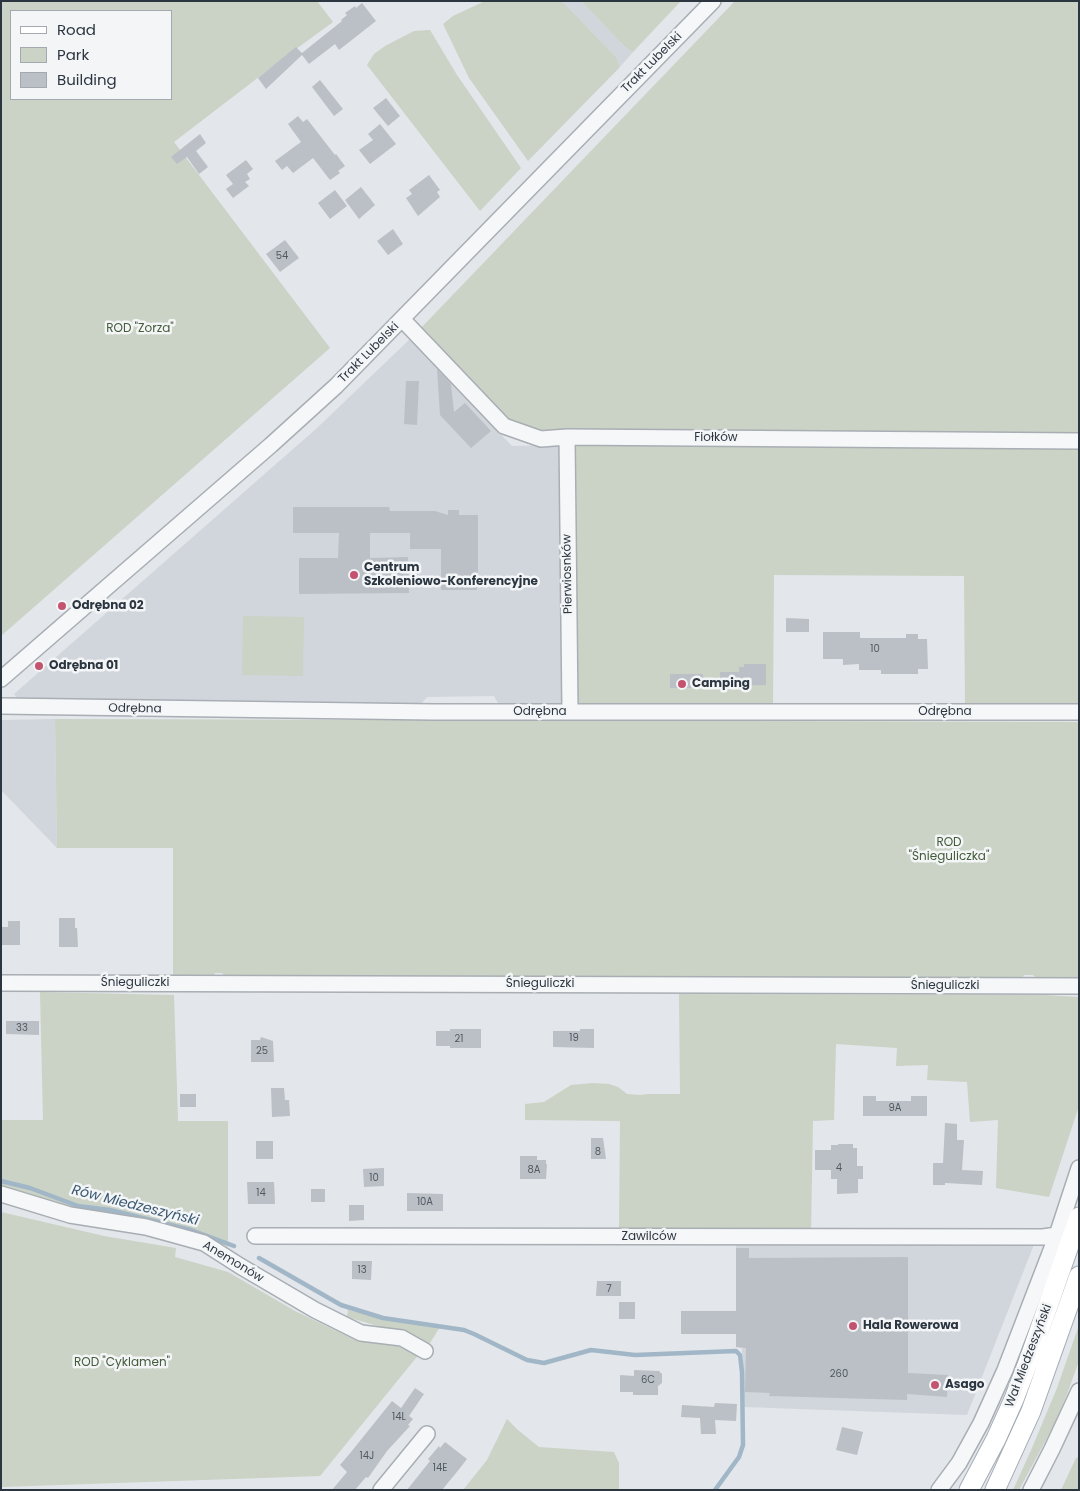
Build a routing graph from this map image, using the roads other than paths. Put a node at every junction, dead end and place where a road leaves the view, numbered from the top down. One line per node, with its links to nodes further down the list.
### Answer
1 (713, 1): 2 (street, Trakt Lubelski)
2 (402, 319): 3 (street, Fiołków); 5 (street, Trakt Lubelski)
3 (567, 437): 4 (street, Fiołków); 7 (street, Pierwiosnków)
4 (1079, 441)
5 (1, 679)
6 (1, 706): 7 (street, Odrębna)
7 (570, 711): 8 (street, Odrębna)
8 (1079, 712)
9 (1, 983): 10 (street, Śnieguliczki)
10 (1079, 986)
11 (1079, 1168): 15 (street)
12 (1, 1194): 17 (street, Anemonów)
13 (1079, 1217): 22 (main road, Wał Miedzeszyński)
14 (256, 1236): 15 (street, Zawilców)
15 (1050, 1236): 21 (street)
16 (1079, 1276): 23 (main road, Wał Miedzeszyński)
17 (424, 1350)
18 (1079, 1391): 24 (street)
19 (427, 1434): 20 (street)
20 (381, 1490)
21 (940, 1490)
22 (969, 1490)
23 (995, 1490)
24 (1031, 1490)

